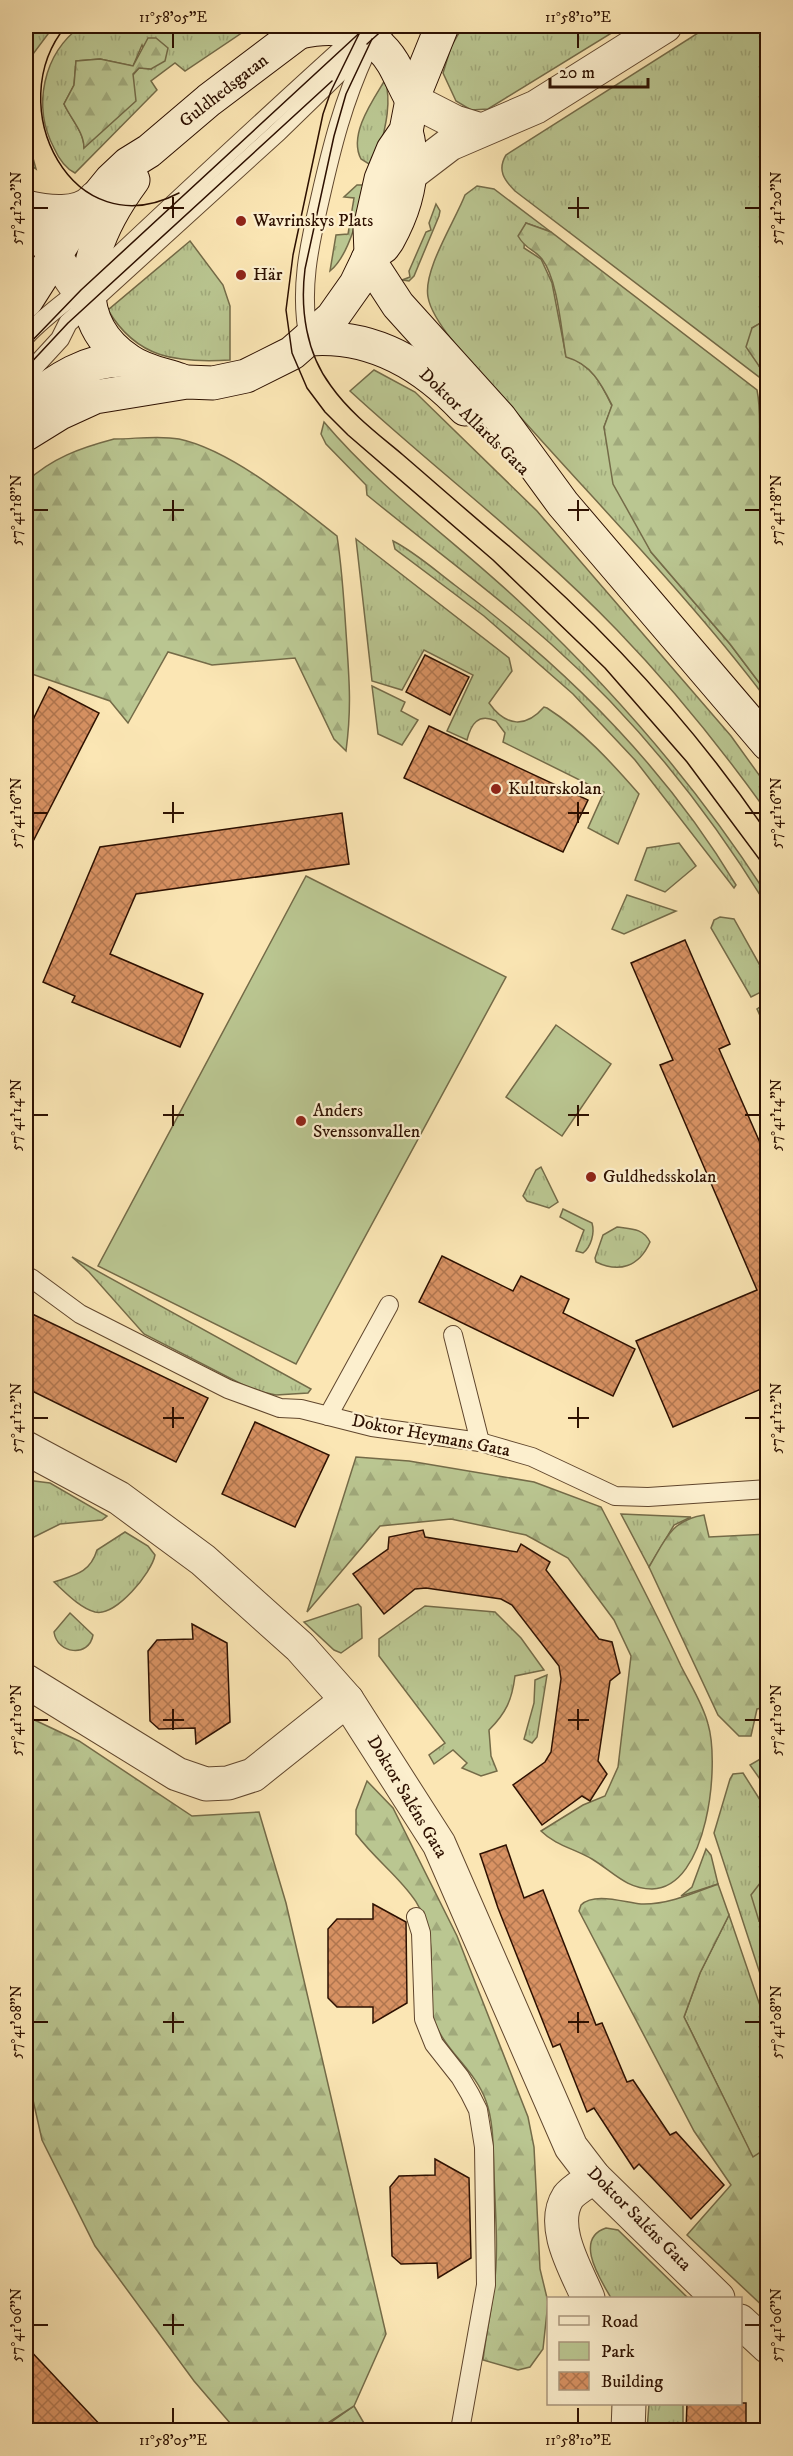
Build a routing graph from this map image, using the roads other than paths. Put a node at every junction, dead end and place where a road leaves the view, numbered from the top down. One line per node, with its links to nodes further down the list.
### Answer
1 (442, 26): 4 (street)
2 (665, 26): 5 (street)
3 (344, 29): 4 (street); 6 (street, Guldhedsgatan); 12 (lane); 15 (lane)
4 (409, 115): 5 (street); 7 (street); 11 (street)
5 (481, 130): 7 (street)
6 (149, 151): 8 (street, Guldhedsgatan); 12 (street, Guldhedsgatan)
7 (411, 172): 11 (street)
8 (95, 198): 9 (street); 10 (street, Guldhedsgatan)
9 (26, 207): 10 (street)
10 (55, 256): 12 (street); 13 (street, Guldhedsgatan)
11 (370, 256): 15 (street); 21 (street, Doktor Allards Gata)
12 (86, 293): 14 (lane); 16 (street); 17 (lane)
13 (26, 299)
14 (26, 336)
15 (309, 339): 18 (street); 21 (street, Doktor Allards Gata)
16 (127, 360): 18 (street); 19 (street)
17 (26, 376)
18 (187, 382): 20 (street)
19 (26, 405)
20 (26, 434)
21 (563, 504): 22 (street, Doktor Allards Gata)
22 (768, 744)
23 (31, 1278): 26 (lane, Doktor Heymans Gata)
24 (389, 1305): 26 (lane)
25 (453, 1335): 27 (lane)
26 (328, 1416): 27 (lane, Doktor Heymans Gata)
27 (480, 1442): 29 (lane, Doktor Heymans Gata)
28 (26, 1448): 31 (street, Doktor Saléns Gata)
29 (768, 1489)
30 (26, 1681): 31 (street)
31 (347, 1700): 33 (street, Doktor Saléns Gata)
32 (416, 1917): 39 (lane)
33 (594, 2177): 34 (street); 35 (street, Doktor Saléns Gata)
34 (588, 2297)
35 (717, 2297)
36 (742, 2322): 37 (street)
37 (768, 2347)
38 (629, 2405): 40 (street)
39 (460, 2430)
40 (628, 2430)

